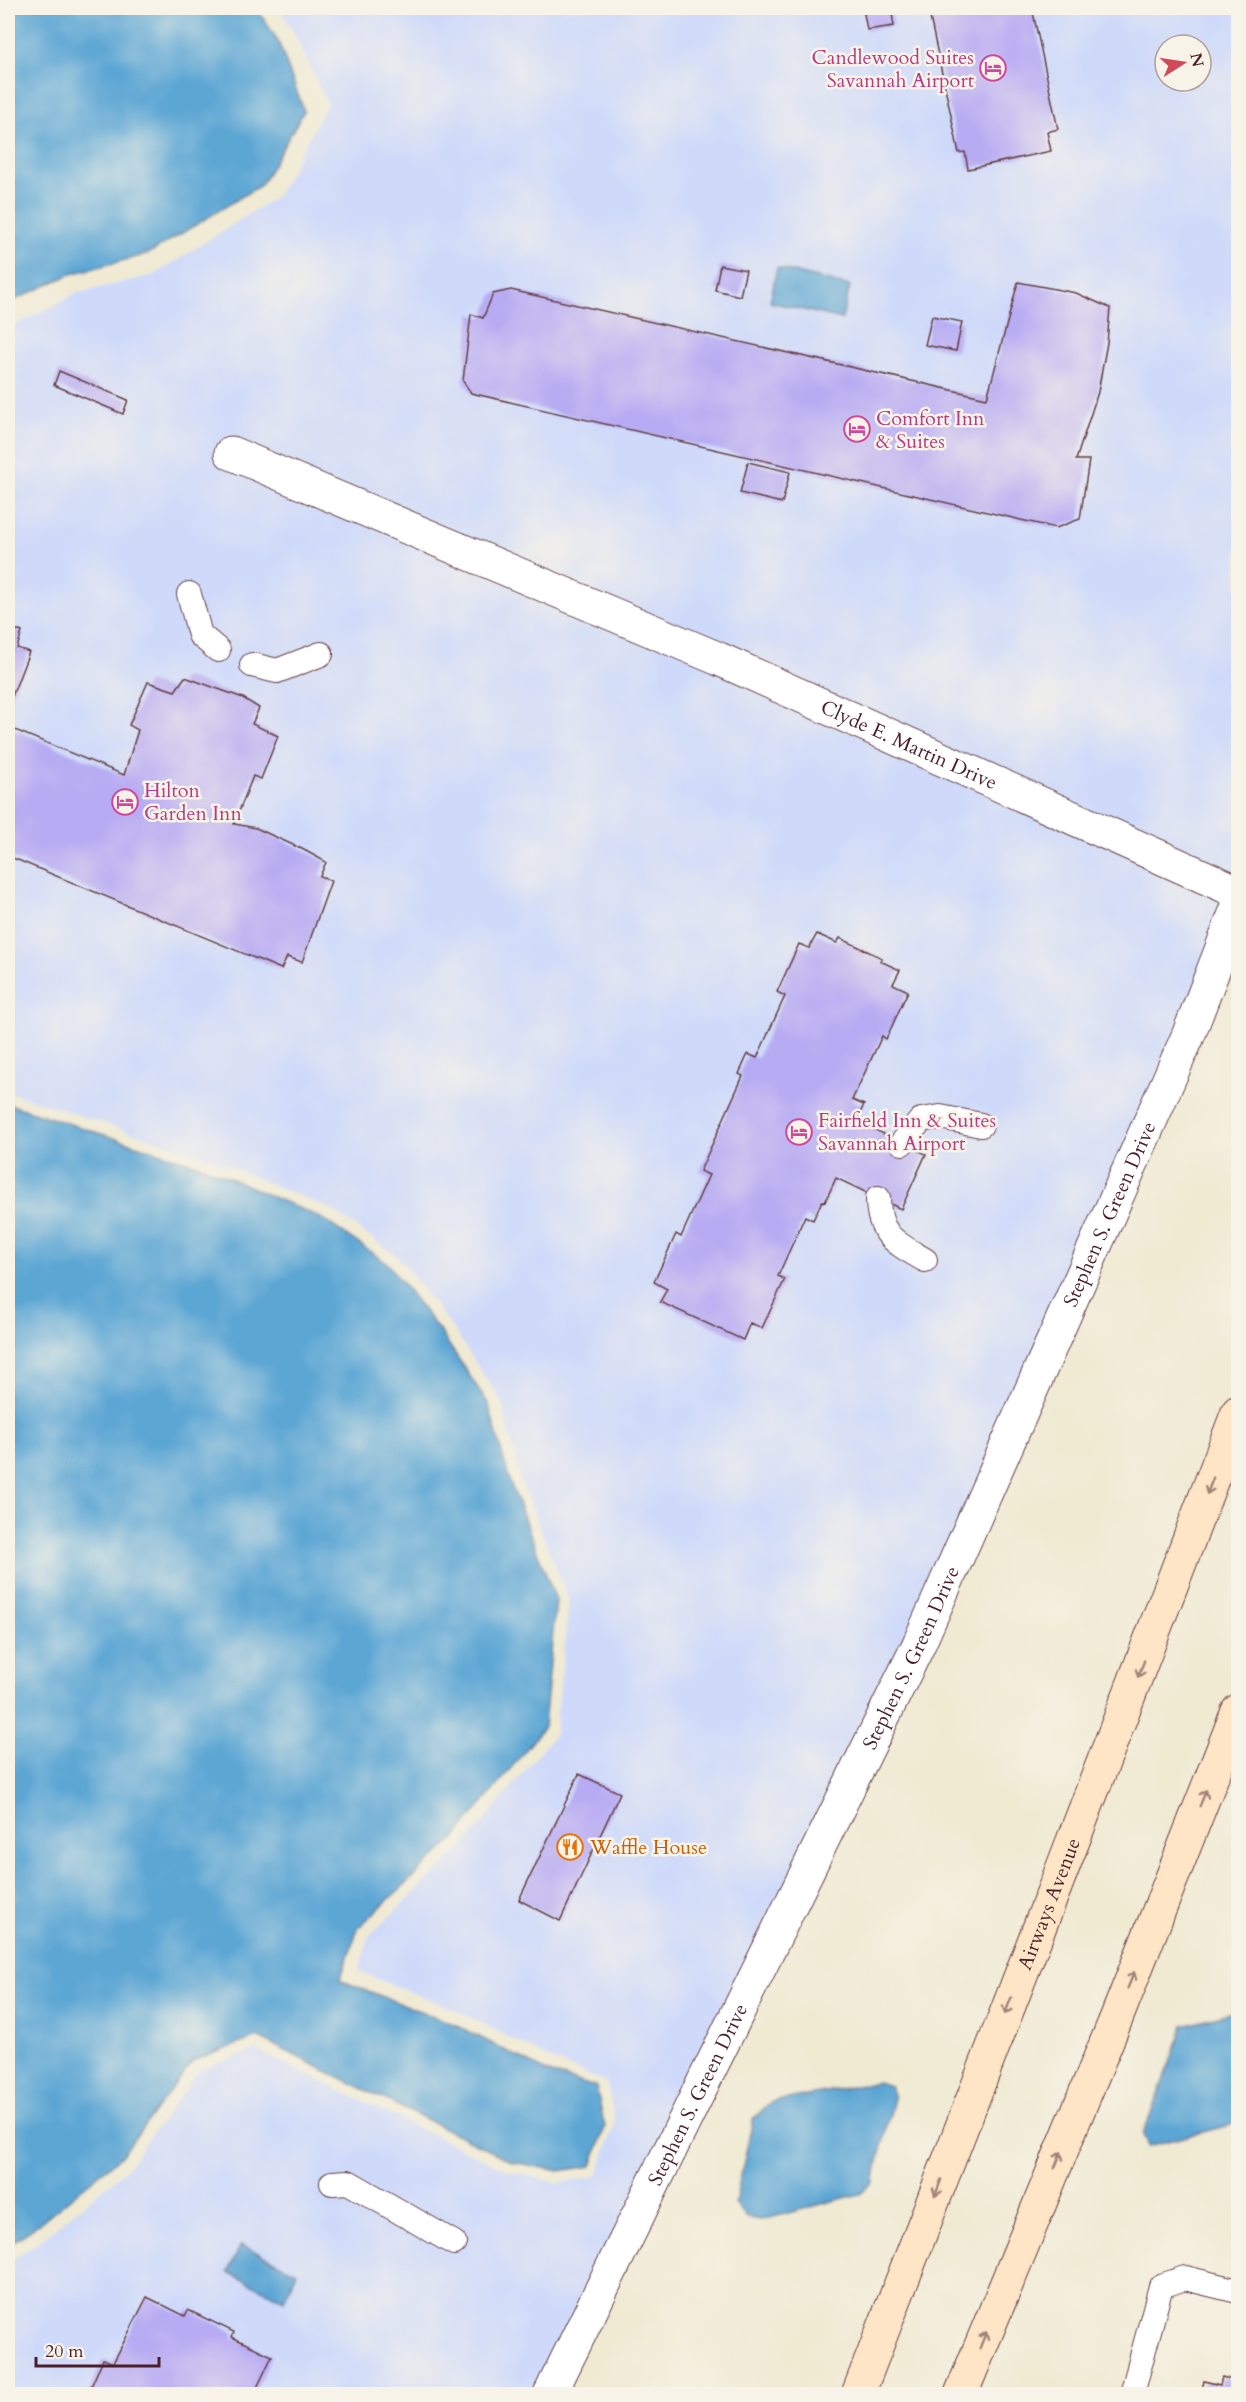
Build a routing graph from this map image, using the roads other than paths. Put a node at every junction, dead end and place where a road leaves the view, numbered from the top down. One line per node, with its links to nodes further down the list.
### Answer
1 (231, 453): 6 (street, Clyde E. Martin Drive)
2 (189, 594): 3 (lane)
3 (218, 650)
4 (321, 654): 5 (lane)
5 (252, 665)
6 (1239, 892)
7 (1239, 906): 17 (street, Stephen S. Green Drive)
8 (981, 1125): 9 (lane)
9 (902, 1143)
10 (878, 1198): 11 (lane)
11 (925, 1260)
12 (1239, 1412): 18 (main road, Airways Avenue, one-way to 18)
13 (1239, 1711): 19 (main road, one-way to 13)
14 (332, 2183): 15 (lane)
15 (454, 2243)
16 (1239, 2291): 20 (lane)
17 (550, 2394)
18 (858, 2394)
19 (961, 2394)
20 (1132, 2394)

